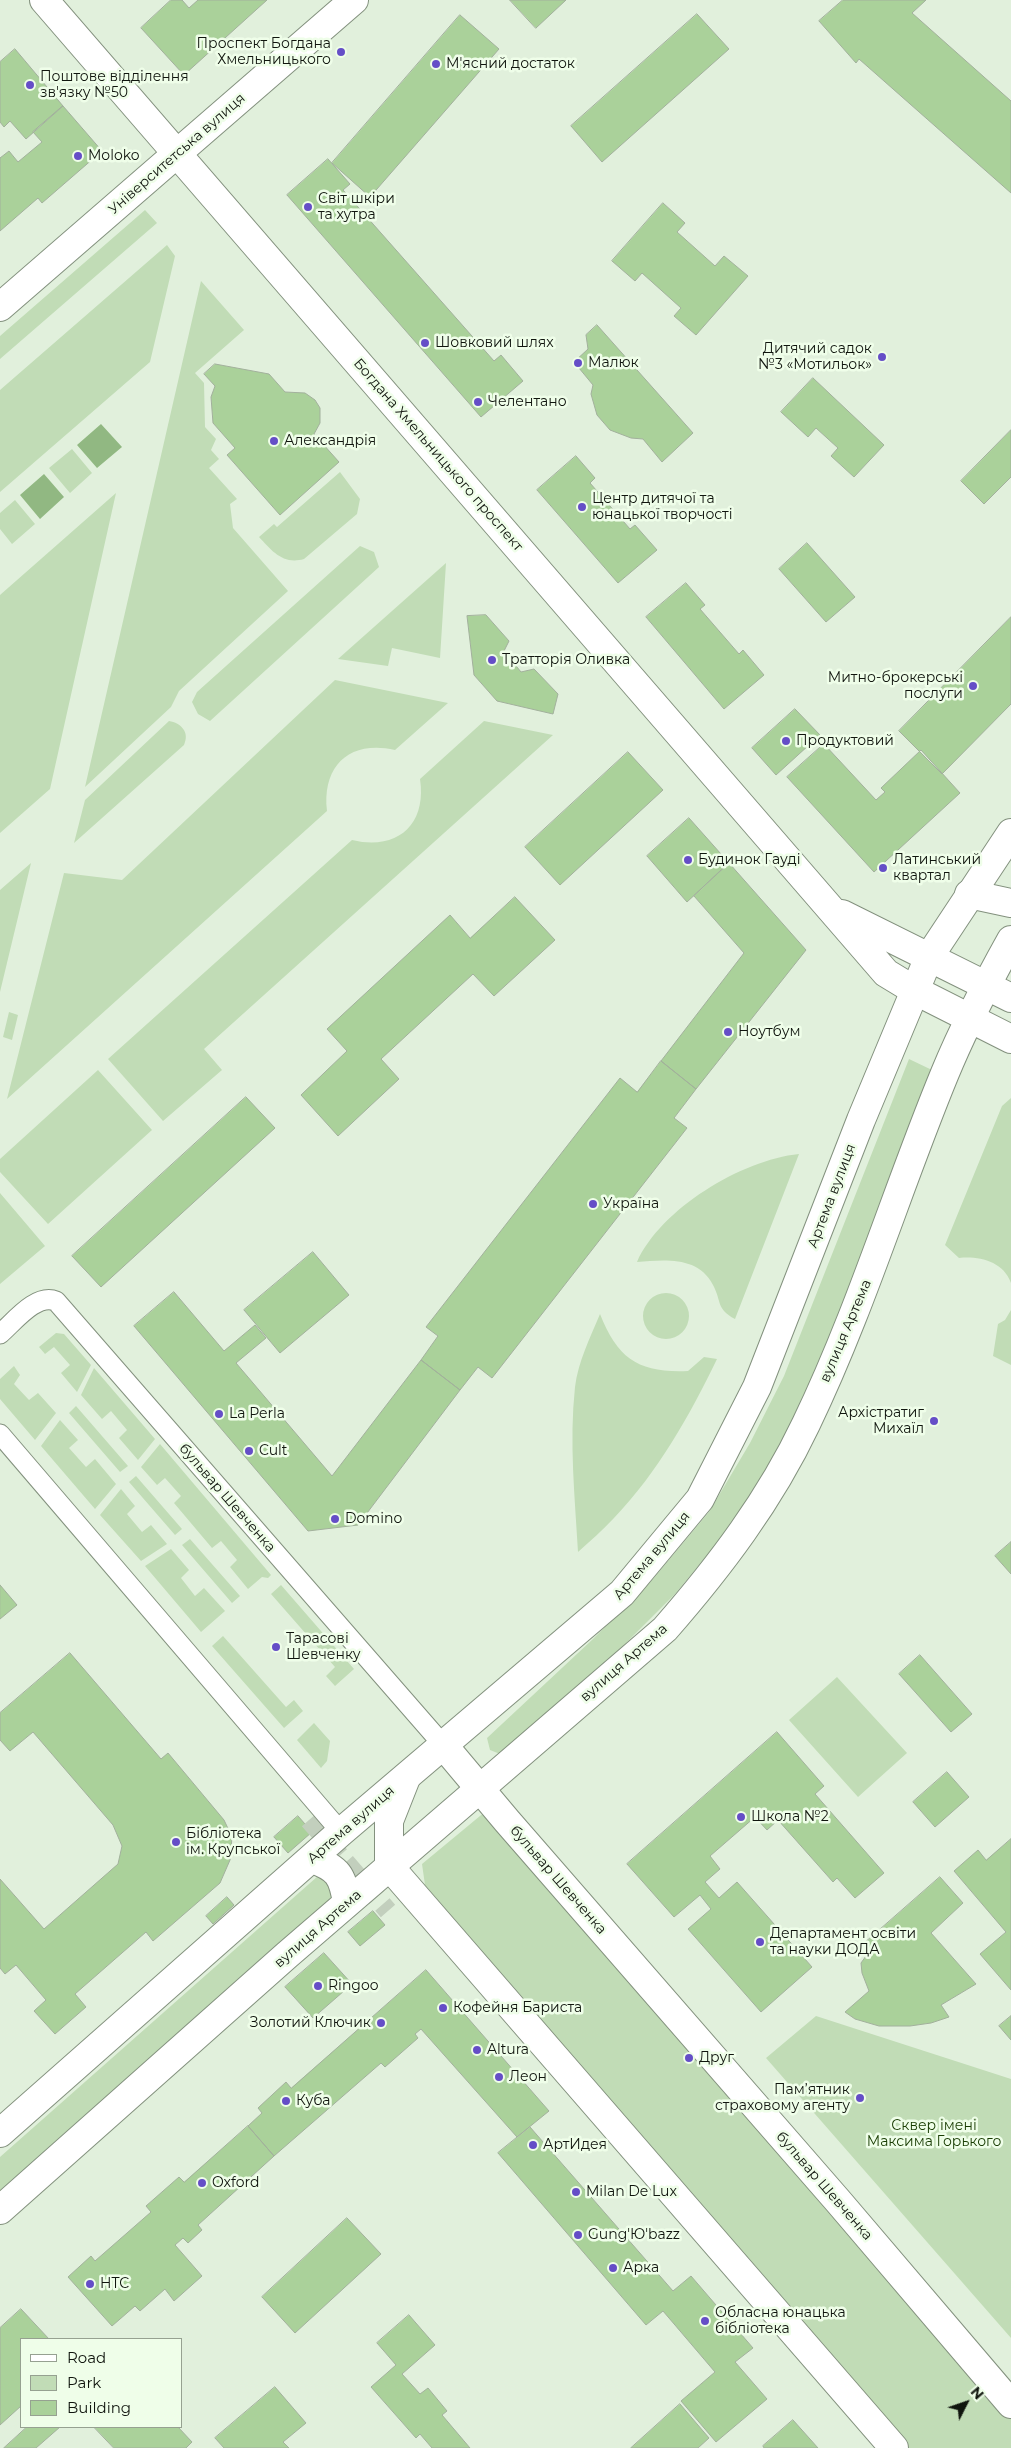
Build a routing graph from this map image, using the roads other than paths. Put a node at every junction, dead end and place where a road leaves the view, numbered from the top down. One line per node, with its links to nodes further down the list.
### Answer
1 (44, 0): 3 (main road, Богдана Хмельницького проспект)
2 (354, 0): 3 (main road, Університетська вулиця)
3 (177, 154): 4 (main road, Університетська вулиця); 8 (main road, Богдана Хмельницького проспект)
4 (0, 307)
5 (1011, 833): 6 (main road, Артема вулиця)
6 (969, 894): 7 (main road); 10 (main road, Артема вулиця)
7 (1011, 903)
8 (831, 909): 10 (main road, Богдана Хмельницького проспект); 12 (main road, Богдана Хмельницького проспект)
9 (1011, 940): 11 (main road, вулиця Артема)
10 (929, 957): 11 (main road, Богдана Хмельницького проспект); 12 (main road, Артема вулиця)
11 (986, 985): 13 (main road, Богдана Хмельницького проспект); 14 (main road, вулиця Артема)
12 (914, 990): 14 (main road, Богдана Хмельницького проспект); 18 (main road, Артема вулиця)
13 (1011, 998)
14 (970, 1018): 15 (main road, Богдана Хмельницького проспект); 20 (main road, вулиця Артема)
15 (1011, 1039)
16 (0, 1334): 18 (street, бульвар Шевченка)
17 (0, 1434): 21 (street)
18 (444, 1746): 19 (main road, Артема вулиця); 20 (main road, бульвар Шевченка)
19 (406, 1778): 21 (main road, Артема вулиця); 23 (main road)
20 (480, 1787): 23 (main road, вулиця Артема); 27 (main road, бульвар Шевченка)
21 (342, 1832): 22 (main road, Артема вулиця)
22 (312, 1859): 24 (main road); 25 (main road, Артема вулиця)
23 (389, 1866): 24 (main road, вулиця Артема); 28 (main road)
24 (347, 1903): 26 (main road, вулиця Артема)
25 (0, 2133)
26 (0, 2210)
27 (1011, 2404)
28 (894, 2448)

